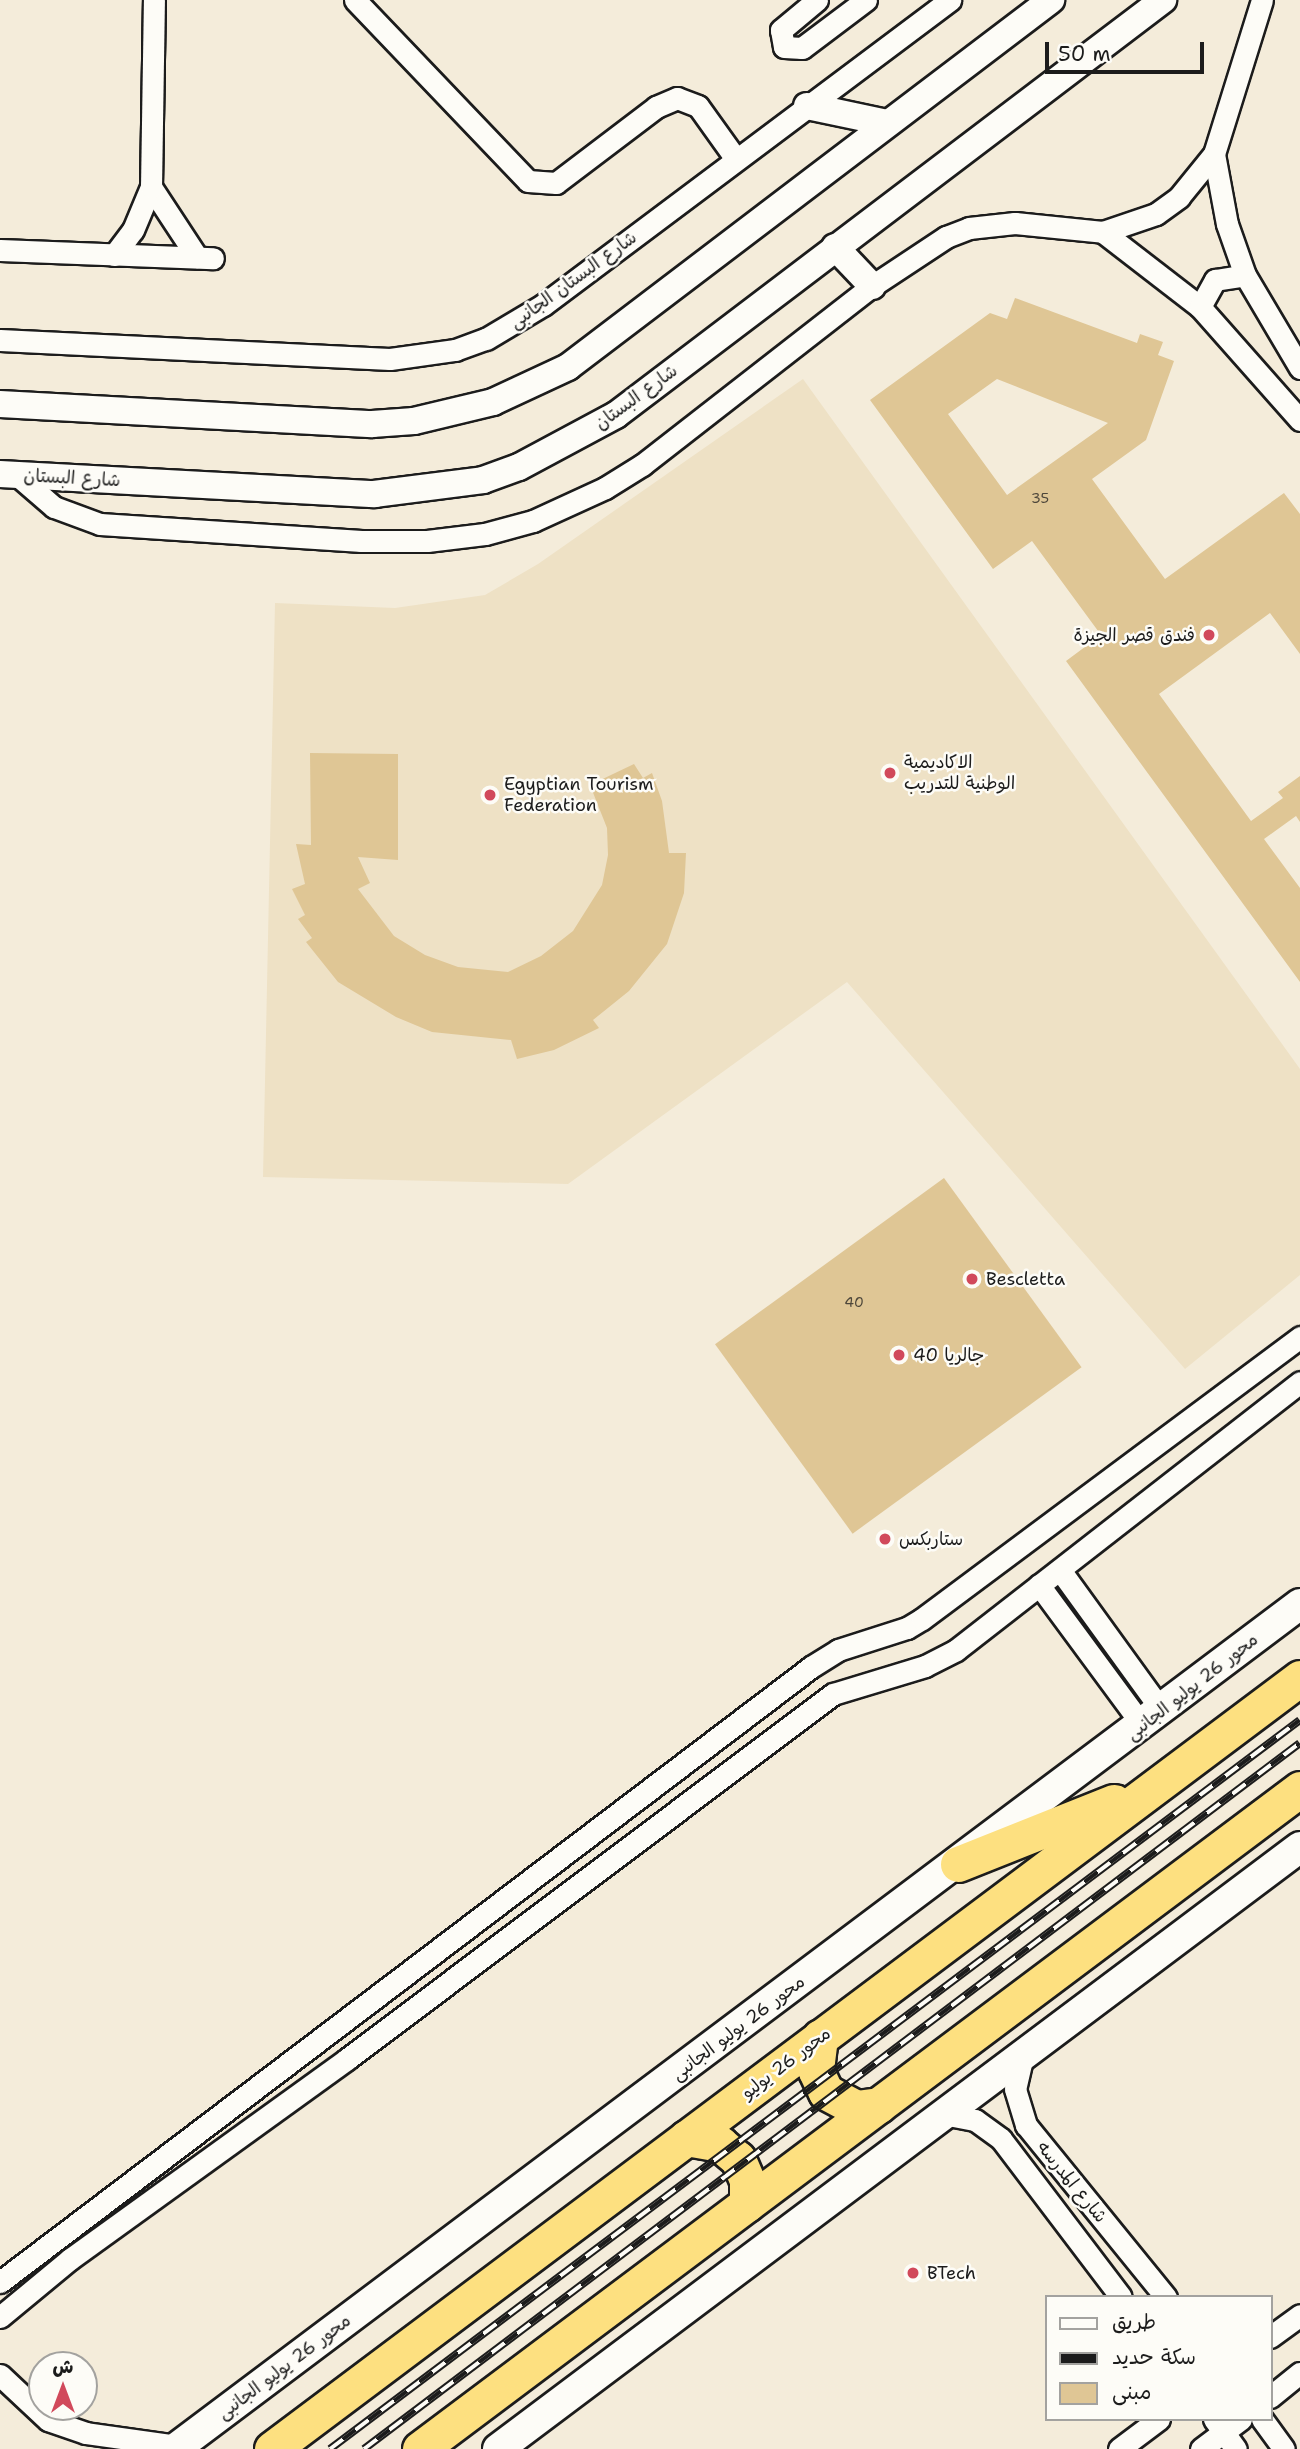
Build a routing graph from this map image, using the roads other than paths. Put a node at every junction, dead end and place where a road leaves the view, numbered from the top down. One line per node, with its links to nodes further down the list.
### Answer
1 (154, 0): 13 (street)
2 (355, 0): 12 (street)
3 (817, 0): 4 (street)
4 (866, 0)
5 (950, 0): 9 (street, شارع البستان الجانبى)
6 (1051, 0): 10 (street)
7 (1163, 0): 15 (street, شارع البستان)
8 (1262, 0): 11 (street)
9 (807, 106): 10 (street); 12 (street, شارع البستان الجانبى)
10 (888, 123): 23 (street)
11 (1214, 154): 14 (street); 18 (street)
12 (736, 159): 21 (street, شارع البستان الجانبى)
13 (151, 187): 17 (street); 17 (street)
14 (1103, 232): 19 (street); 20 (street)
15 (835, 247): 19 (street); 25 (street, شارع البستان)
16 (0, 250): 17 (street)
17 (114, 254)
18 (1245, 275): 20 (street); 22 (street)
19 (872, 286): 25 (street)
20 (1200, 307): 24 (street)
21 (0, 340)
22 (1300, 368)
23 (0, 404)
24 (1300, 420)
25 (8, 474)
26 (1300, 1337): 28 (street)
27 (1300, 1382): 29 (street)
28 (1181, 1427): 29 (street); 35 (street)
29 (1204, 1456): 30 (street)
30 (1060, 1570): 31 (street); 34 (street)
31 (1038, 1586): 34 (street); 36 (street)
32 (1300, 1604): 34 (main road, محور 26 يوليو الجانبى)
33 (1300, 1678): 37 (highway, محور 26 يوليو)
34 (1152, 1718): 40 (main road, محور 26 يوليو الجانبى)
35 (704, 1751): 36 (street); 47 (street)
36 (723, 1777): 51 (street)
37 (1156, 1785): 40 (highway); 41 (highway, محور 26 يوليو)
38 (1300, 1789): 43 (highway)
39 (1300, 1847): 42 (main road)
40 (958, 1864): 60 (main road, محور 26 يوليو الجانبى)
41 (820, 2037): 43 (highway); 45 (highway, محور 26 يوليو)
42 (1023, 2054): 44 (main road); 49 (street, شارع المدرسه)
43 (879, 2105): 46 (highway)
44 (943, 2114): 48 (street, شارع المدرسه); 63 (main road)
45 (686, 2138): 46 (highway); 61 (highway, محور 26 يوليو)
46 (747, 2204): 62 (highway)
47 (0, 2282)
48 (1119, 2295)
49 (1164, 2295)
50 (1300, 2315): 52 (street)
51 (0, 2317)
52 (1272, 2336)
53 (1300, 2373): 55 (street)
54 (0, 2375): 60 (street)
55 (1272, 2395)
56 (1156, 2421): 64 (street)
57 (1239, 2421): 59 (street)
58 (1263, 2421): 66 (street)
59 (1224, 2434): 65 (street)
60 (177, 2447)
61 (272, 2449)
62 (420, 2449)
63 (498, 2449)
64 (1119, 2449)
65 (1201, 2449)
66 (1284, 2449)

